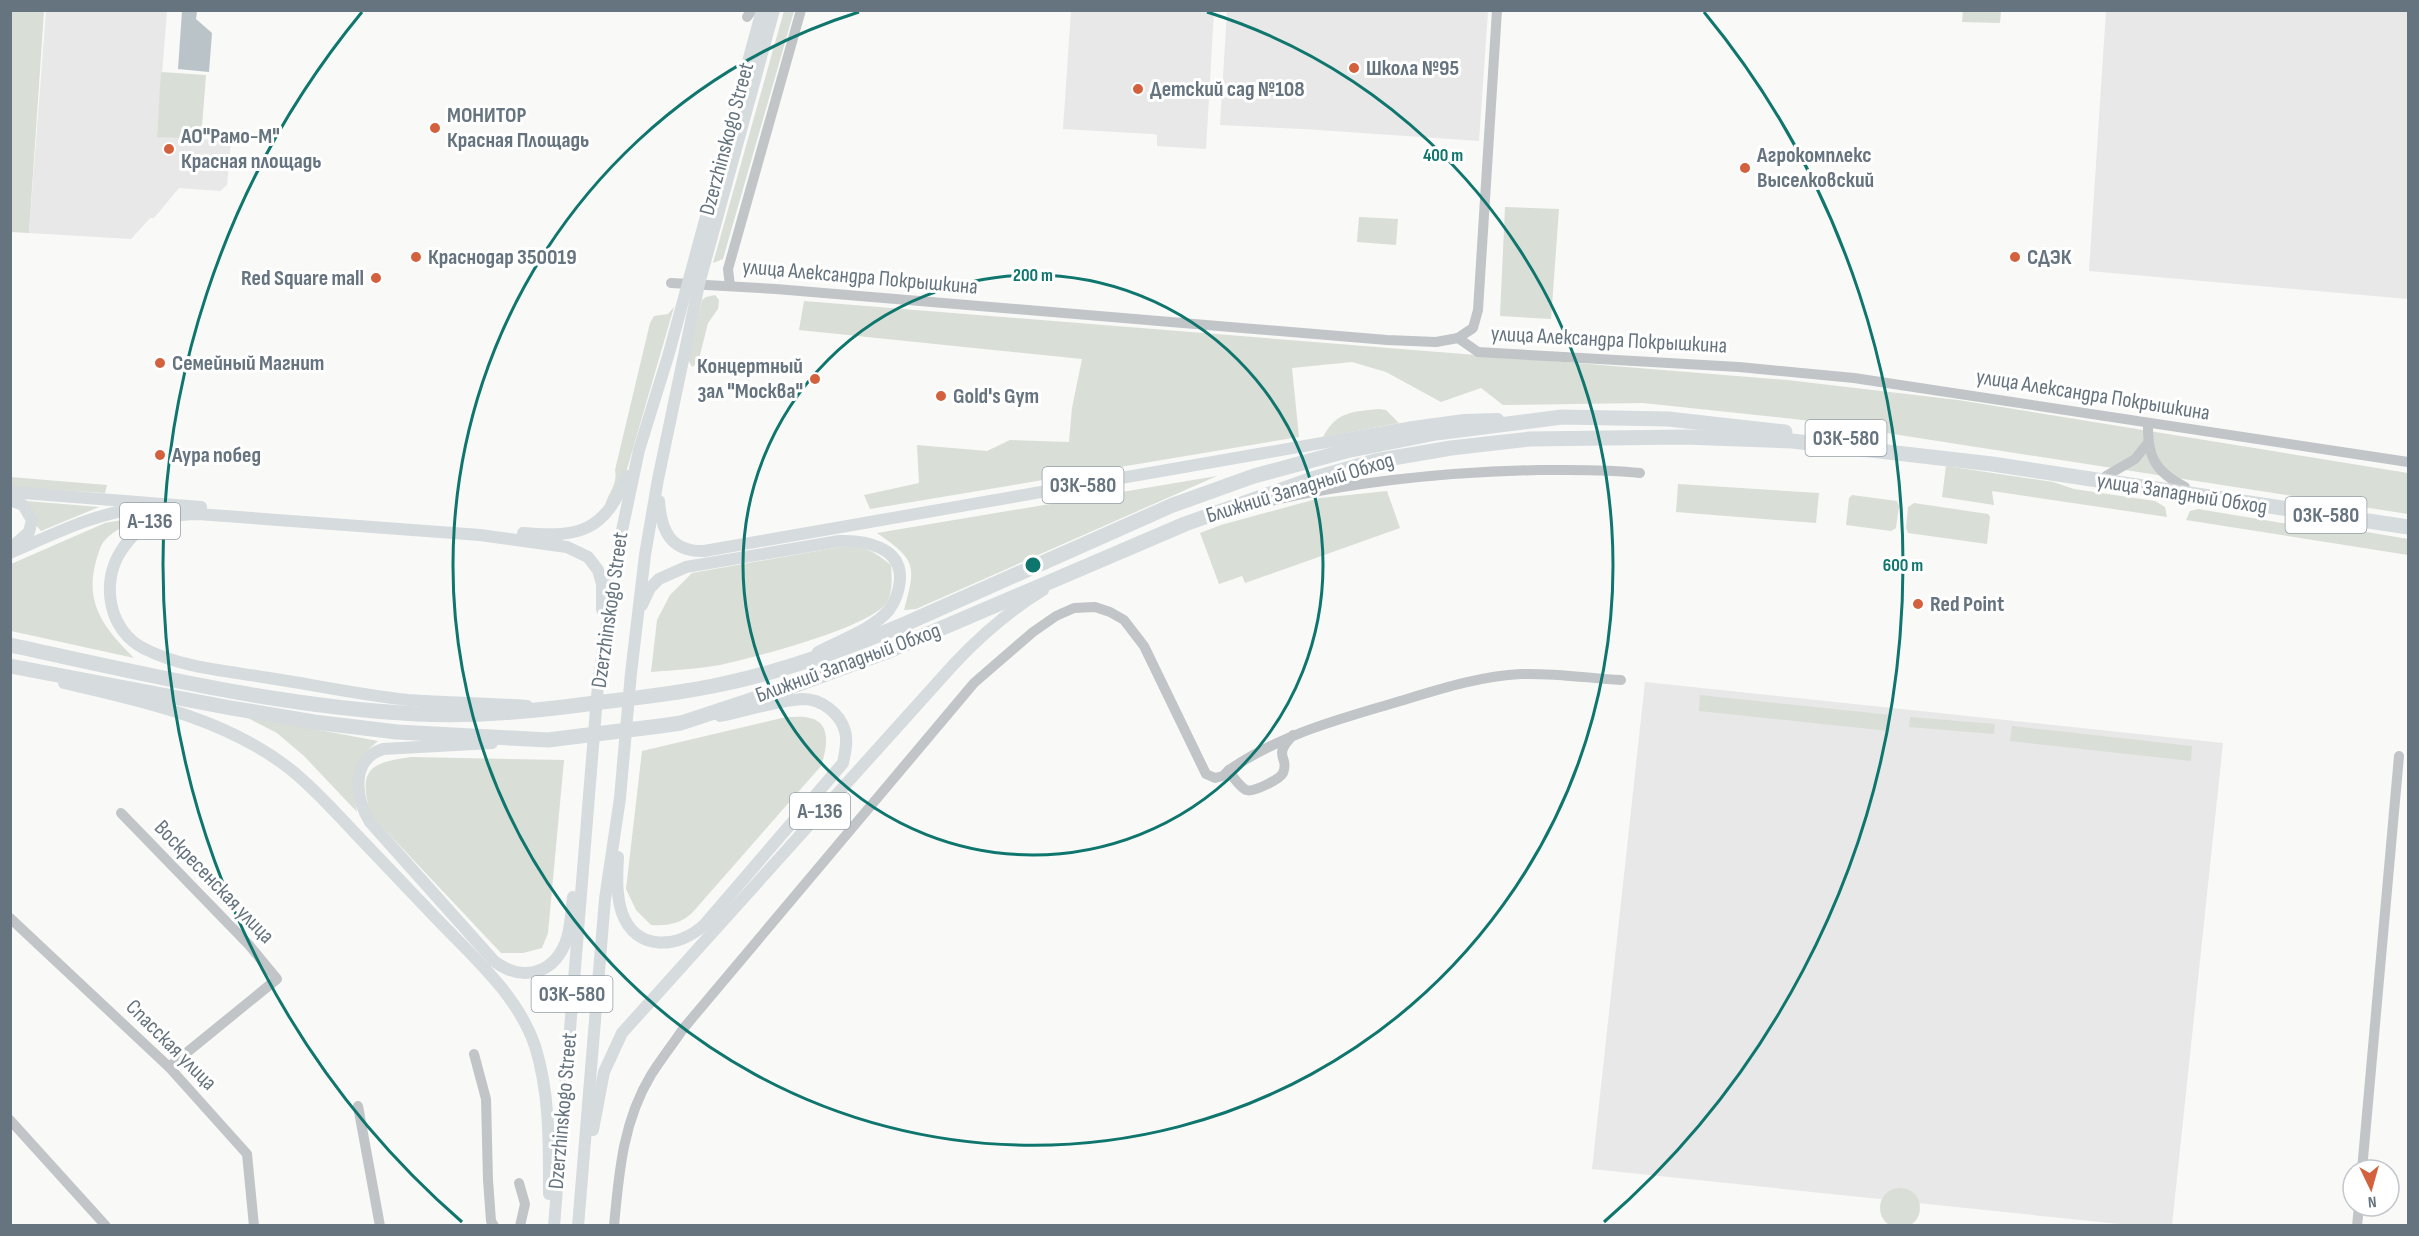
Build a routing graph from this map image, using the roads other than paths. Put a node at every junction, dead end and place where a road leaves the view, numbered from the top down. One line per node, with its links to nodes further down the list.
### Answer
1 (762, 10): 6 (main road, Dzerzhinskogo Street)
2 (774, 10): 6 (main road, Dzerzhinskogo Street)
3 (801, 10): 7 (street, Dzerzhinskogo Street)
4 (1497, 10): 8 (street)
5 (671, 283): 6 (street, улица Александра Покрышкина)
6 (693, 284): 7 (street, улица Александра Покрышкина); 12 (main road, Dzerzhinskogo Street); 17 (main road, Dzerzhinskogo Street / 03К-580)
7 (730, 286): 8 (street, улица Александра Покрышкина)
8 (1458, 338): 10 (street, улица Александра Покрышкина)
9 (1562, 417): 16 (highway, улица Западный Обход / 03К-580); 17 (main road, 03К-580); 26 (highway, 03К-580)
10 (2148, 423): 11 (street); 13 (street, улица Александра Покрышкина)
11 (2147, 444): 16 (street); 18 (street)
12 (639, 450): 21 (main road, А-136); 33 (main road, Dzerzhinskogo Street / 03К-580)
13 (2409, 462)
14 (1992, 464): 22 (highway, Ближний Западный Обход / 03К-580); 24 (highway, улица Западный Обход / 03К-580)
15 (1640, 473): 22 (street)
16 (2106, 476): 18 (highway, улица Западный Обход / 03К-580)
17 (658, 479): 28 (main road, Dzerzhinskogo Street / 03К-580)
18 (2185, 487): 23 (highway, улица Западный Обход / 03К-580)
19 (10, 492): 21 (main road, А-136)
20 (10, 500): 25 (main road, А-136)
21 (191, 506): 25 (main road, А-136)
22 (1213, 513): 27 (highway, Ближний Западный Обход / 03К-580)
23 (2409, 520)
24 (2409, 527)
25 (10, 550)
26 (1063, 554): 31 (highway, А-136)
27 (1074, 571): 35 (highway, Ближний Западный Обход); 50 (main road, А-136)
28 (637, 623): 31 (main road, А-136); 41 (main road, Dzerzhinskogo Street / 03К-580)
29 (10, 645): 34 (highway, А-136)
30 (10, 667): 37 (highway, Ближний Западный Обход); 56 (main road)
31 (788, 667): 34 (highway, А-136)
32 (1621, 680): 36 (street)
33 (598, 685): 34 (main road, А-136); 39 (main road, Dzerzhinskogo Street / 03К-580)
34 (564, 707)
35 (681, 723): 37 (highway, Ближний Западный Обход); 41 (main road, А-136)
36 (1293, 735): 40 (street); 40 (street)
37 (548, 740): 39 (main road)
38 (2399, 756): 48 (street)
39 (591, 762): 56 (main road, Dzerzhinskogo Street / 03К-580)
40 (1229, 770): 58 (street)
41 (620, 798): 50 (main road, Dzerzhinskogo Street / 03К-580)
42 (121, 813): 45 (street, Воскресенская улица)
43 (10, 918): 45 (street, Спасская улица)
44 (474, 1054): 54 (street)
45 (169, 1067): 52 (street, Спасская улица)
46 (358, 1106): 53 (street)
47 (10, 1120): 51 (street)
48 (2363, 1158)
49 (519, 1183): 55 (street)
50 (580, 1199): 57 (main road, Dzerzhinskogo Street / 03К-580)
51 (106, 1226)
52 (254, 1226)
53 (380, 1226)
54 (494, 1226)
55 (520, 1226)
56 (552, 1226)
57 (578, 1226)
58 (615, 1226)

